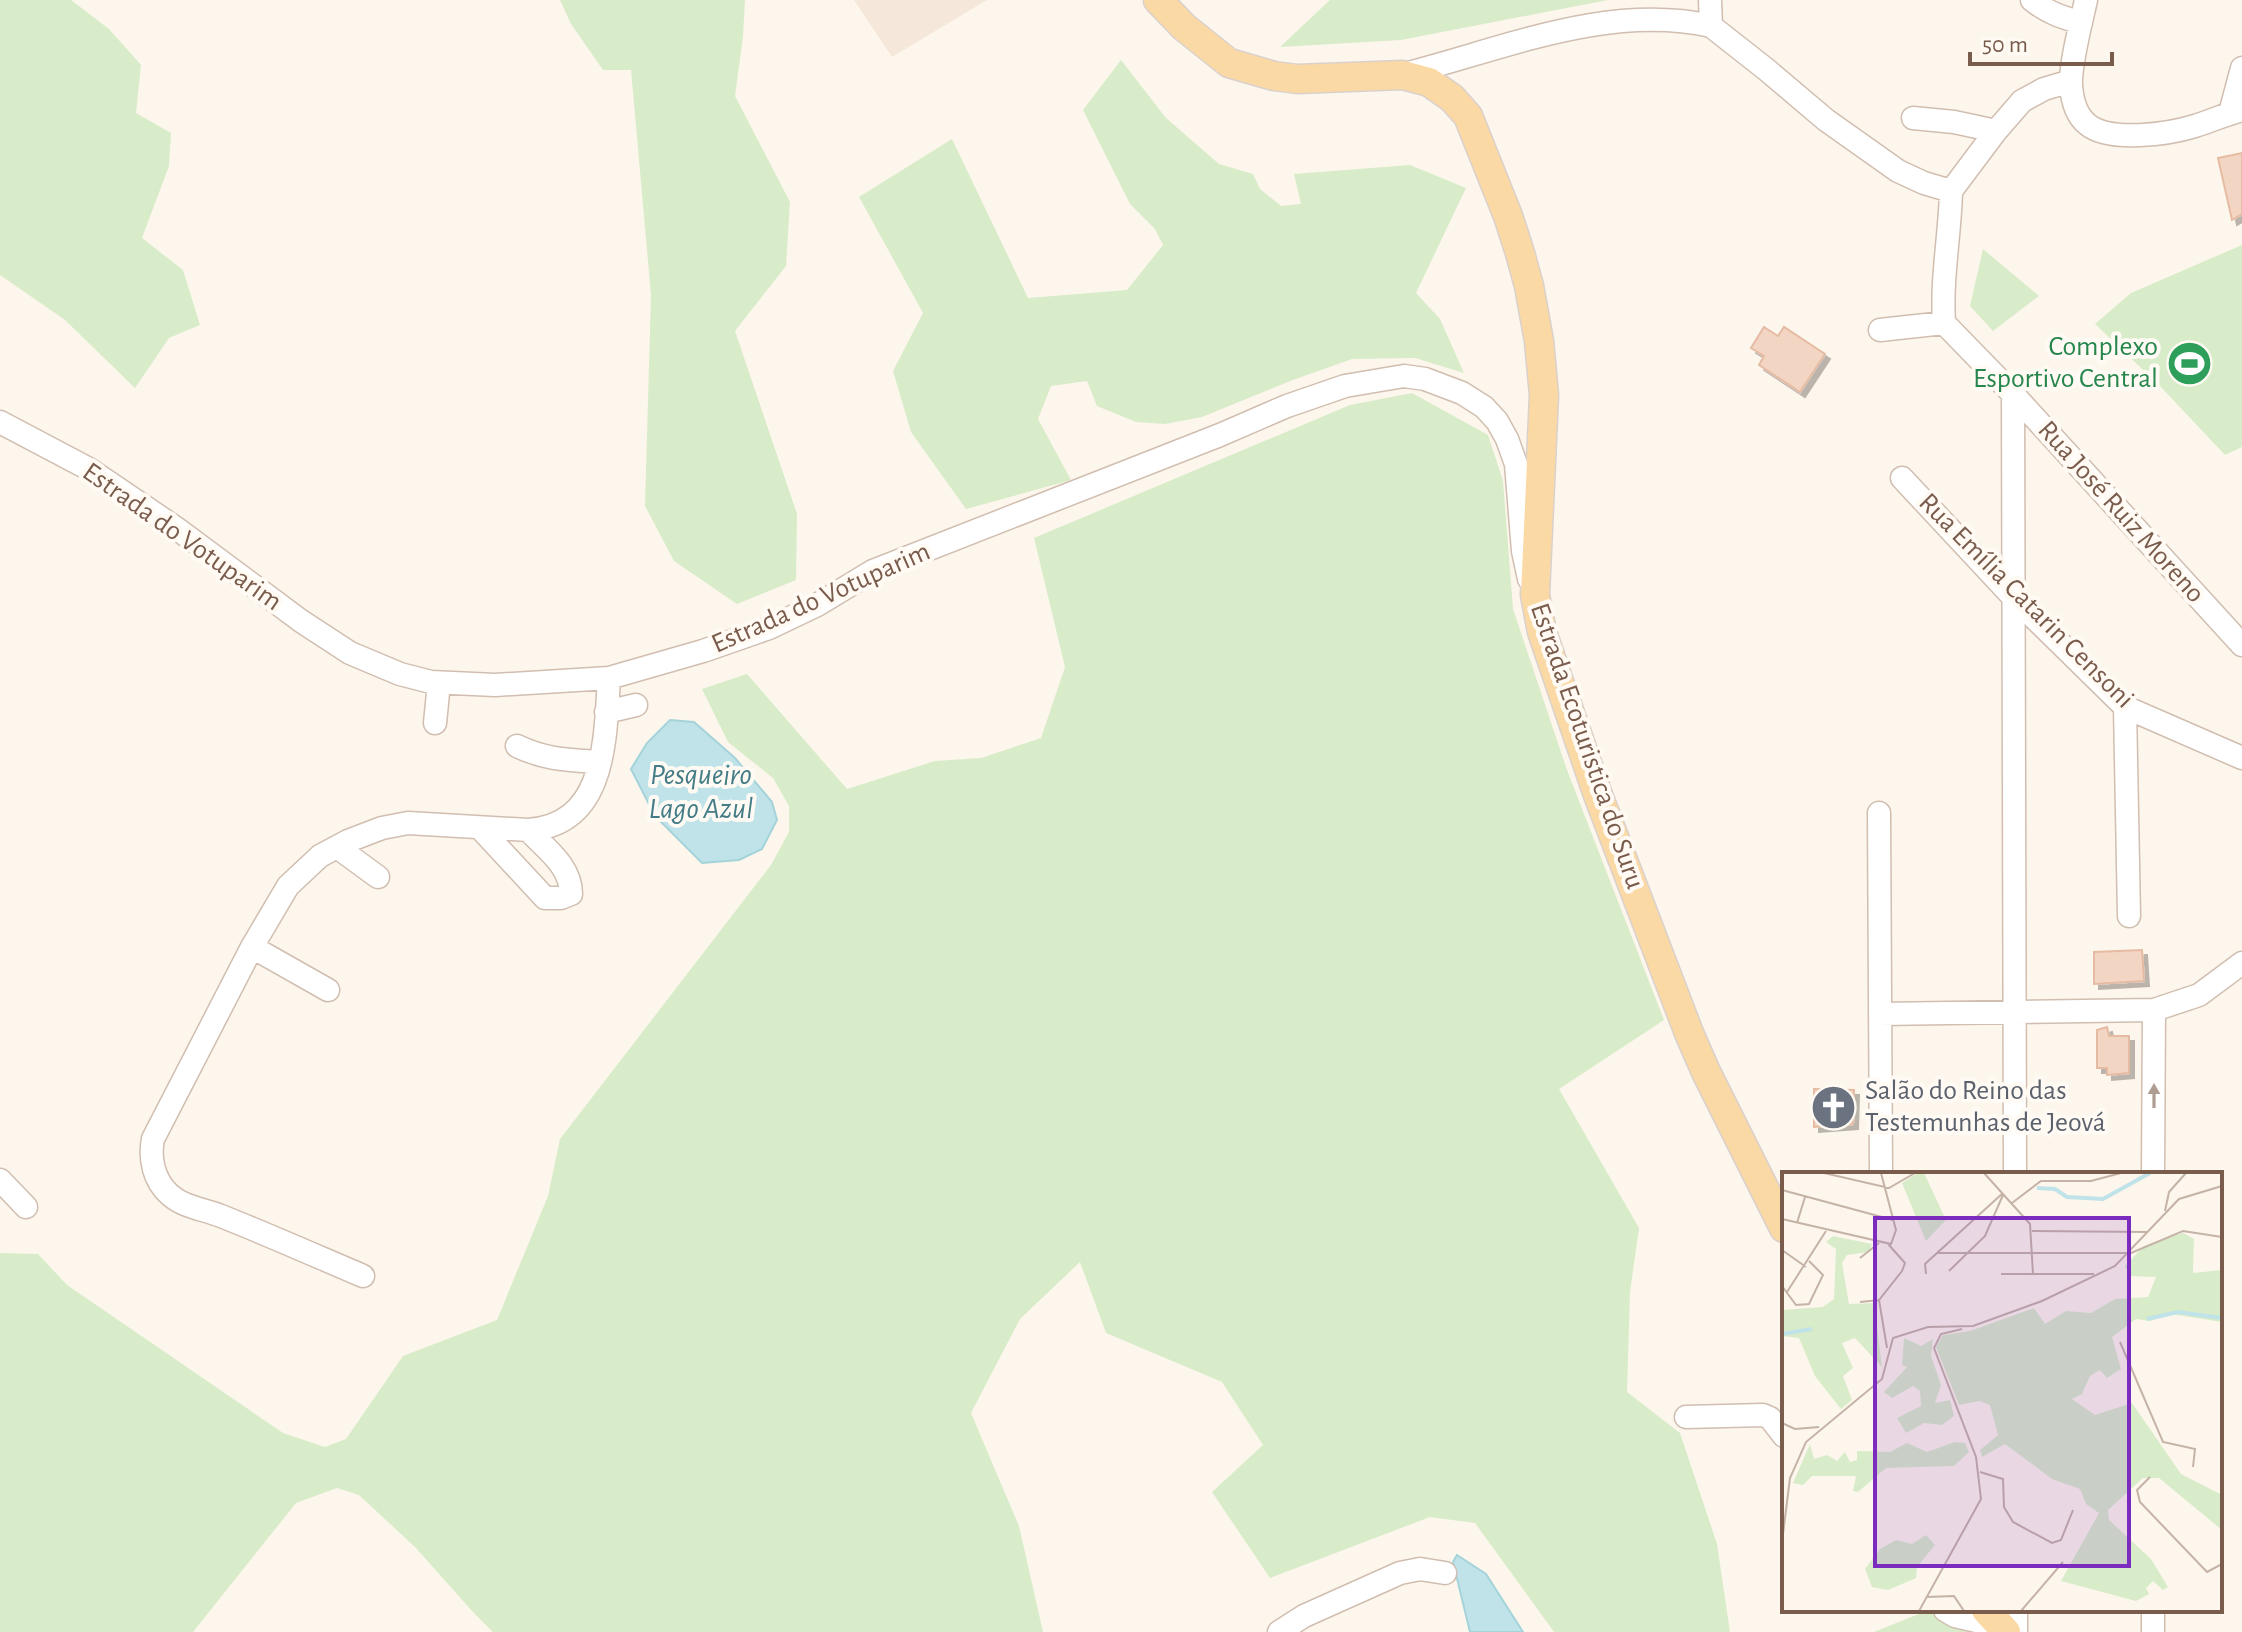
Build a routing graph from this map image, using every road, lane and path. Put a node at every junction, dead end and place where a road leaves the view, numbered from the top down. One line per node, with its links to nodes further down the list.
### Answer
1 (1158, 0): 8 (main road, Estrada Ecoturistica do Suru)
2 (1710, 0): 6 (street)
3 (2032, 0): 5 (street)
4 (2086, 0): 5 (street)
5 (2081, 23): 9 (street)
6 (1711, 26): 8 (street); 13 (street)
7 (2242, 68): 10 (street)
8 (1403, 75): 19 (main road, Estrada Ecoturistica do Suru)
9 (2071, 81): 10 (street); 12 (street)
10 (2236, 112)
11 (1913, 118): 12 (street)
12 (1996, 131): 13 (street)
13 (1951, 191): 14 (street)
14 (1944, 323): 15 (street); 16 (street, Rua José Ruiz Moreno)
15 (1880, 330)
16 (2013, 394): 20 (street); 21 (street, Rua José Ruiz Moreno)
17 (0, 422): 23 (street, Estrada do Votuparim)
18 (1902, 478): 20 (street, Rua Emília Catarin Censoni)
19 (1535, 595): 22 (street, Estrada do Votuparim); 48 (main road, Estrada Ecoturistica do Suru)
20 (2014, 598): 25 (street, Rua Emília Catarin Censoni); 41 (street)
21 (2242, 645)
22 (609, 678): 23 (street, Estrada do Votuparim); 26 (street)
23 (439, 683): 27 (street)
24 (636, 705): 26 (street)
25 (2125, 707): 29 (street, Rua Emília Catarin Censoni); 36 (street)
26 (606, 712): 30 (street)
27 (435, 723)
28 (517, 746): 30 (street)
29 (2242, 758)
30 (600, 762): 33 (street)
31 (1879, 813): 42 (street)
32 (480, 828): 33 (street); 33 (street); 34 (street)
33 (528, 830)
34 (337, 847): 35 (street); 37 (street)
35 (378, 877)
36 (2129, 916)
37 (252, 947): 39 (street); 49 (street)
38 (2242, 963): 40 (street)
39 (328, 990)
40 (2154, 1010): 41 (street); 45 (street, one-way to 40)
41 (2015, 1012): 42 (street); 44 (street)
42 (1880, 1014): 43 (street)
43 (1881, 1172)
44 (2015, 1172)
45 (2153, 1172)
46 (0, 1180): 47 (street)
47 (26, 1207)
48 (1782, 1224)
49 (363, 1276)
50 (1686, 1417): 51 (street)
51 (1782, 1432)
52 (1445, 1573): 55 (street)
53 (1953, 1612): 54 (street)
54 (2005, 1622)
55 (1279, 1632)

